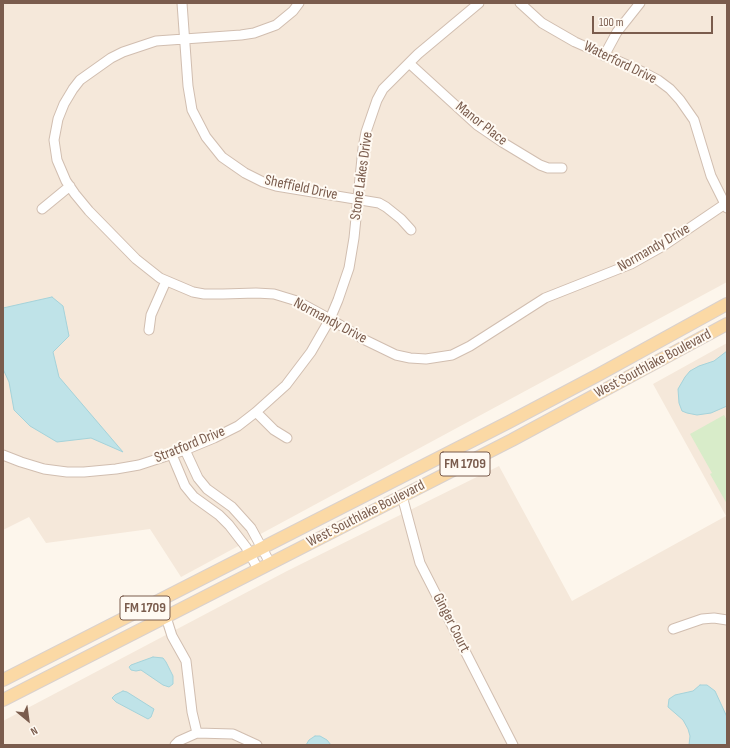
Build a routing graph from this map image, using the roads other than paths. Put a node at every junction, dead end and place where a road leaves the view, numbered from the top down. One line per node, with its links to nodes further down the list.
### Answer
1 (182, 3): 6 (street, Sheffield Drive)
2 (299, 3): 6 (street, Normandy Drive)
3 (479, 3): 8 (street, Stone Lakes Drive)
4 (520, 3): 7 (street, Waterford Drive)
5 (640, 3): 7 (street)
6 (185, 39): 10 (street, Normandy Drive); 11 (street, Sheffield Drive)
7 (604, 56): 12 (street, Waterford Drive)
8 (409, 63): 9 (street, Manor Place); 11 (street, Stone Lakes Drive)
9 (562, 168)
10 (70, 186): 13 (street); 15 (street, Normandy Drive)
11 (358, 199): 14 (street, Sheffield Drive); 17 (street, Stone Lakes Drive)
12 (726, 206): 17 (street, Normandy Drive)
13 (42, 209)
14 (411, 230)
15 (166, 281): 17 (street, Normandy Drive); 19 (street)
16 (727, 304): 26 (main road, West Southlake Boulevard / FM 1709)
17 (330, 319): 20 (street, Stratford Drive)
18 (727, 324): 25 (main road, West Southlake Boulevard / FM 1709)
19 (148, 330)
20 (256, 412): 21 (street); 22 (street, Stratford Drive)
21 (287, 438)
22 (185, 450): 24 (street, Stratford Drive); 26 (street)
23 (3, 455): 24 (street, Stratford Drive)
24 (172, 455): 27 (street)
25 (402, 496): 28 (main road, West Southlake Boulevard / FM 1709); 38 (street, Ginger Court)
26 (263, 548): 27 (main road, West Southlake Boulevard / FM 1709); 28 (street)
27 (251, 554): 29 (street); 33 (main road, West Southlake Boulevard / FM 1709)
28 (270, 563): 29 (main road, West Southlake Boulevard / FM 1709)
29 (258, 569): 30 (main road, West Southlake Boulevard / FM 1709)
30 (166, 617): 34 (main road, West Southlake Boulevard / FM 1709); 35 (street)
31 (727, 620): 32 (street)
32 (672, 629)
33 (3, 680)
34 (3, 700)
35 (196, 733): 36 (street); 37 (street)
36 (175, 745)
37 (258, 745)
38 (513, 745)

